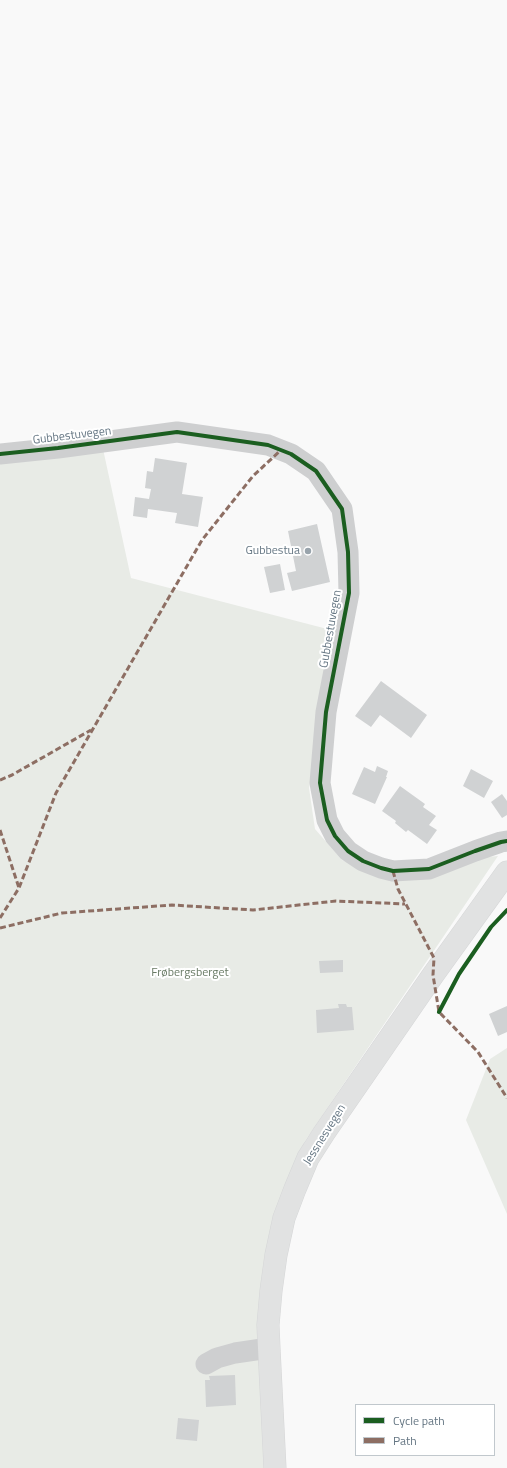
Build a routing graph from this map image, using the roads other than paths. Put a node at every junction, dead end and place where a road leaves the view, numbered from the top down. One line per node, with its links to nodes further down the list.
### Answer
1 (0, 454): 2 (street, Gubbestuvegen)
2 (507, 841)
3 (507, 872): 4 (main road, Jessnesvegen)
4 (269, 1348): 5 (street); 6 (main road, Jessnesvegen)
5 (206, 1364)
6 (275, 1468)

